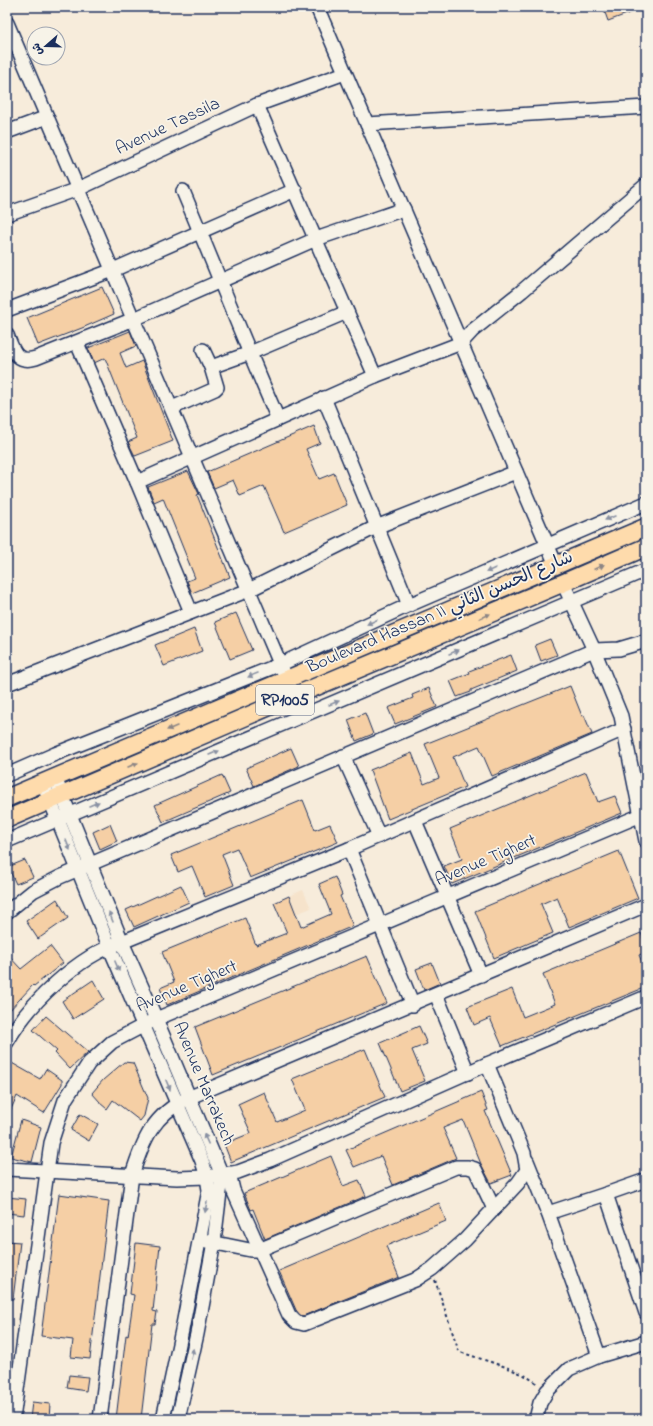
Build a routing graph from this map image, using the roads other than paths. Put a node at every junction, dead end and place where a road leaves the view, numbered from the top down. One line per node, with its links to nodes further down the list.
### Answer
1 (317, 7): 4 (street)
2 (7, 22): 3 (street)
3 (10, 39): 7 (street)
4 (345, 73): 5 (street, Avenue Tassila); 8 (street)
5 (257, 105): 11 (street, Avenue Tassila); 12 (street)
6 (646, 107): 8 (street)
7 (47, 117): 9 (street); 11 (street)
8 (367, 124): 14 (street)
9 (7, 132)
10 (646, 185): 25 (street)
11 (78, 189): 15 (street, Avenue Tassila); 18 (street)
12 (295, 190): 16 (street); 17 (street)
13 (183, 191): 16 (street)
14 (404, 209): 17 (street); 25 (street)
15 (7, 214)
16 (200, 232): 18 (street); 19 (street)
17 (316, 240): 19 (street); 21 (street)
18 (113, 270): 20 (street); 22 (street)
19 (221, 281): 22 (street); 27 (street)
20 (7, 310)
21 (347, 312): 27 (street); 29 (street)
22 (134, 319): 24 (street); 31 (street)
23 (7, 335): 24 (street)
24 (77, 343): 35 (street)
25 (461, 343): 29 (street); 34 (street)
26 (203, 350): 28 (street)
27 (250, 353): 28 (street); 32 (street)
28 (211, 367): 31 (street)
29 (374, 376): 30 (street)
30 (324, 398): 32 (street); 38 (street)
31 (172, 408): 33 (street)
32 (278, 419): 33 (street)
33 (193, 458): 35 (street); 44 (street)
34 (516, 472): 38 (street); 39 (street)
35 (137, 482): 47 (street)
36 (646, 503): 39 (street, one-way to 39)
37 (646, 526): 41 (main road, Boulevard Hassan II شارع الحسن الثاني)
38 (376, 528): 44 (street); 46 (street)
39 (547, 545): 41 (street); 46 (street, one-way to 46)
40 (646, 547): 43 (main road, Boulevard Hassan II شارع الحسن الثاني, one-way to 40)
41 (556, 565): 43 (main road); 51 (main road, Boulevard Hassan II شارع الحسن الثاني / RP1005)
42 (646, 570): 45 (street)
43 (564, 583): 45 (street); 53 (main road, Boulevard Hassan II شارع الحسن الثاني / RP1005, one-way to 43)
44 (249, 590): 47 (street); 50 (street)
45 (572, 603): 49 (street); 61 (street, one-way to 45)
46 (409, 605): 50 (street, one-way to 50)
47 (191, 612): 52 (street)
48 (646, 641): 49 (street)
49 (594, 650): 54 (street); 55 (street)
50 (280, 664): 51 (street); 56 (street, one-way to 56)
51 (287, 679): 53 (street); 57 (main road, Boulevard Hassan II شارع الحسن الثاني / RP1005, one-way to 57)
52 (7, 684)
53 (294, 696): 59 (main road, Boulevard Hassan II شارع الحسن الثاني / RP1005, one-way to 53)
54 (624, 729): 60 (street); 63 (street)
55 (343, 756): 64 (street); 68 (street)
56 (7, 775)
57 (49, 781): 58 (main road, Boulevard Hassan II شارع الحسن الثاني / RP1005); 59 (street, Avenue Marrakech)
58 (7, 798)
59 (56, 798): 61 (street, Avenue Marrakech); 62 (main road, Boulevard Hassan II شارع الحسن الثاني / RP1005)
60 (643, 814): 66 (street); 70 (street, Avenue Tighert)
61 (63, 817): 65 (street); 68 (street, Avenue Marrakech); 69 (street, Avenue Marrakech, one-way to 69)
62 (7, 819)
63 (415, 820): 64 (street); 70 (street)
64 (379, 836): 67 (street)
65 (7, 841)
66 (646, 841)
67 (349, 849): 73 (street); 74 (street)
68 (89, 864): 69 (street); 74 (street, Avenue Marrakech, one-way to 68)
69 (77, 869): 72 (street); 74 (street, Avenue Marrakech)
70 (448, 897): 73 (street, Avenue Tighert); 75 (street)
71 (646, 906): 75 (street)
72 (7, 912)
73 (380, 926): 78 (street); 79 (street, Avenue Tighert)
74 (115, 944): 79 (street, Avenue Marrakech); 80 (street, Avenue Marrakech, one-way to 80); 81 (street)
75 (481, 975): 76 (street)
76 (436, 994): 78 (street); 83 (street)
77 (646, 997): 82 (street)
78 (413, 1004): 84 (street)
79 (156, 1019): 80 (street, Avenue Tighert); 84 (street, Avenue Marrakech)
80 (142, 1025): 85 (street, Avenue Marrakech, one-way to 85); 88 (street, Avenue Tighert)
81 (7, 1042)
82 (487, 1064): 83 (street); 86 (street)
83 (468, 1073): 89 (street)
84 (188, 1098): 85 (street); 89 (street, Avenue Marrakech, one-way to 84)
85 (176, 1104): 90 (street); 91 (street, Avenue Marrakech)
86 (524, 1154): 94 (street); 95 (street)
87 (7, 1169): 88 (street)
88 (47, 1170): 90 (street); 106 (street, Avenue Tighert)
89 (226, 1174): 91 (street); 97 (street, Avenue Marrakech); 98 (street)
90 (132, 1175): 91 (street); 107 (street)
91 (207, 1177): 96 (street, Avenue Marrakech, one-way to 96)
92 (646, 1180): 93 (street)
93 (606, 1194): 95 (street); 99 (street)
94 (494, 1209): 98 (street); 98 (street)
95 (548, 1213): 103 (street)
96 (200, 1240): 97 (street); 100 (street, Avenue Marrakech)
97 (214, 1242): 98 (street); 101 (street, Avenue Marrakech)
98 (259, 1250)
99 (646, 1313)
100 (182, 1330): 101 (street); 104 (street, Avenue Marrakech)
101 (196, 1334): 105 (street, Avenue Marrakech, one-way to 101)
102 (646, 1342): 103 (street)
103 (600, 1356): 110 (street)
104 (172, 1378): 105 (street); 108 (street, Avenue Marrakech)
105 (186, 1379): 109 (street, Avenue Marrakech)
106 (13, 1419)
107 (100, 1419)
108 (164, 1419)
109 (178, 1419)
110 (536, 1419)

